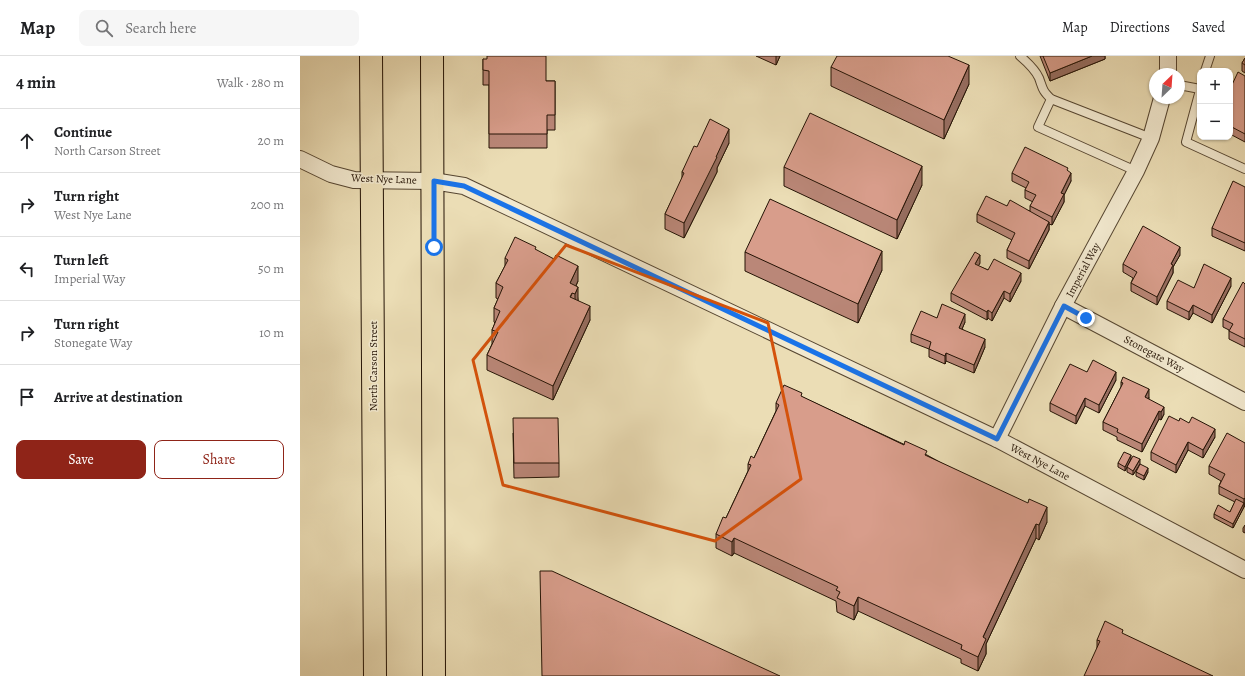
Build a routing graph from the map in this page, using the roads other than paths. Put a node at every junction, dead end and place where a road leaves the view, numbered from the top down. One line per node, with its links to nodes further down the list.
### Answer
1 (370, 56): 17 (main road, North Carson Street)
2 (432, 56): 18 (main road)
3 (1020, 56): 10 (lane)
4 (1168, 56): 6 (street)
5 (1210, 56): 7 (lane)
6 (1168, 68)
7 (1206, 68)
8 (1185, 86): 9 (lane)
9 (1197, 89)
10 (1051, 99): 13 (lane); 16 (lane)
11 (1197, 101): 15 (lane)
12 (1160, 104): 13 (street, Imperial Way)
13 (1150, 138): 16 (street, Imperial Way)
14 (300, 160): 17 (street, West Nye Lane)
15 (1245, 169)
16 (1136, 171): 19 (street, Imperial Way)
17 (371, 180): 18 (street, West Nye Lane); 23 (main road, North Carson Street)
18 (434, 181): 21 (street, West Nye Lane); 24 (main road)
19 (1064, 306): 20 (street, Stonegate Way); 21 (street, Imperial Way)
20 (1245, 402)
21 (997, 439): 22 (street, West Nye Lane)
22 (1245, 570)
23 (375, 676)
24 (434, 676)

